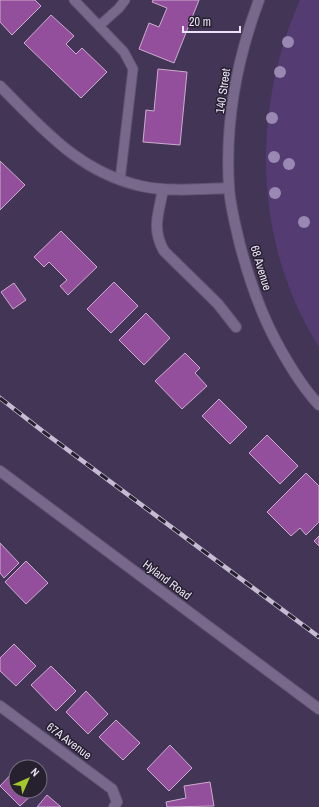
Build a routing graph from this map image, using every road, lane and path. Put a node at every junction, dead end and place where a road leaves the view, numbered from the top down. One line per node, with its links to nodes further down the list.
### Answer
1 (74, 0): 4 (lane)
2 (124, 0): 4 (lane)
3 (259, 0): 7 (street, 140 Street)
4 (100, 26): 6 (lane)
5 (0, 86): 6 (street)
6 (120, 180): 8 (street)
7 (229, 188): 8 (street); 10 (street, 68 Avenue)
8 (163, 189): 9 (street)
9 (236, 327)
10 (319, 405)
11 (0, 471): 13 (street, Hyland Road)
12 (0, 706): 14 (street, 67A Avenue)
13 (319, 710)
14 (115, 804)

